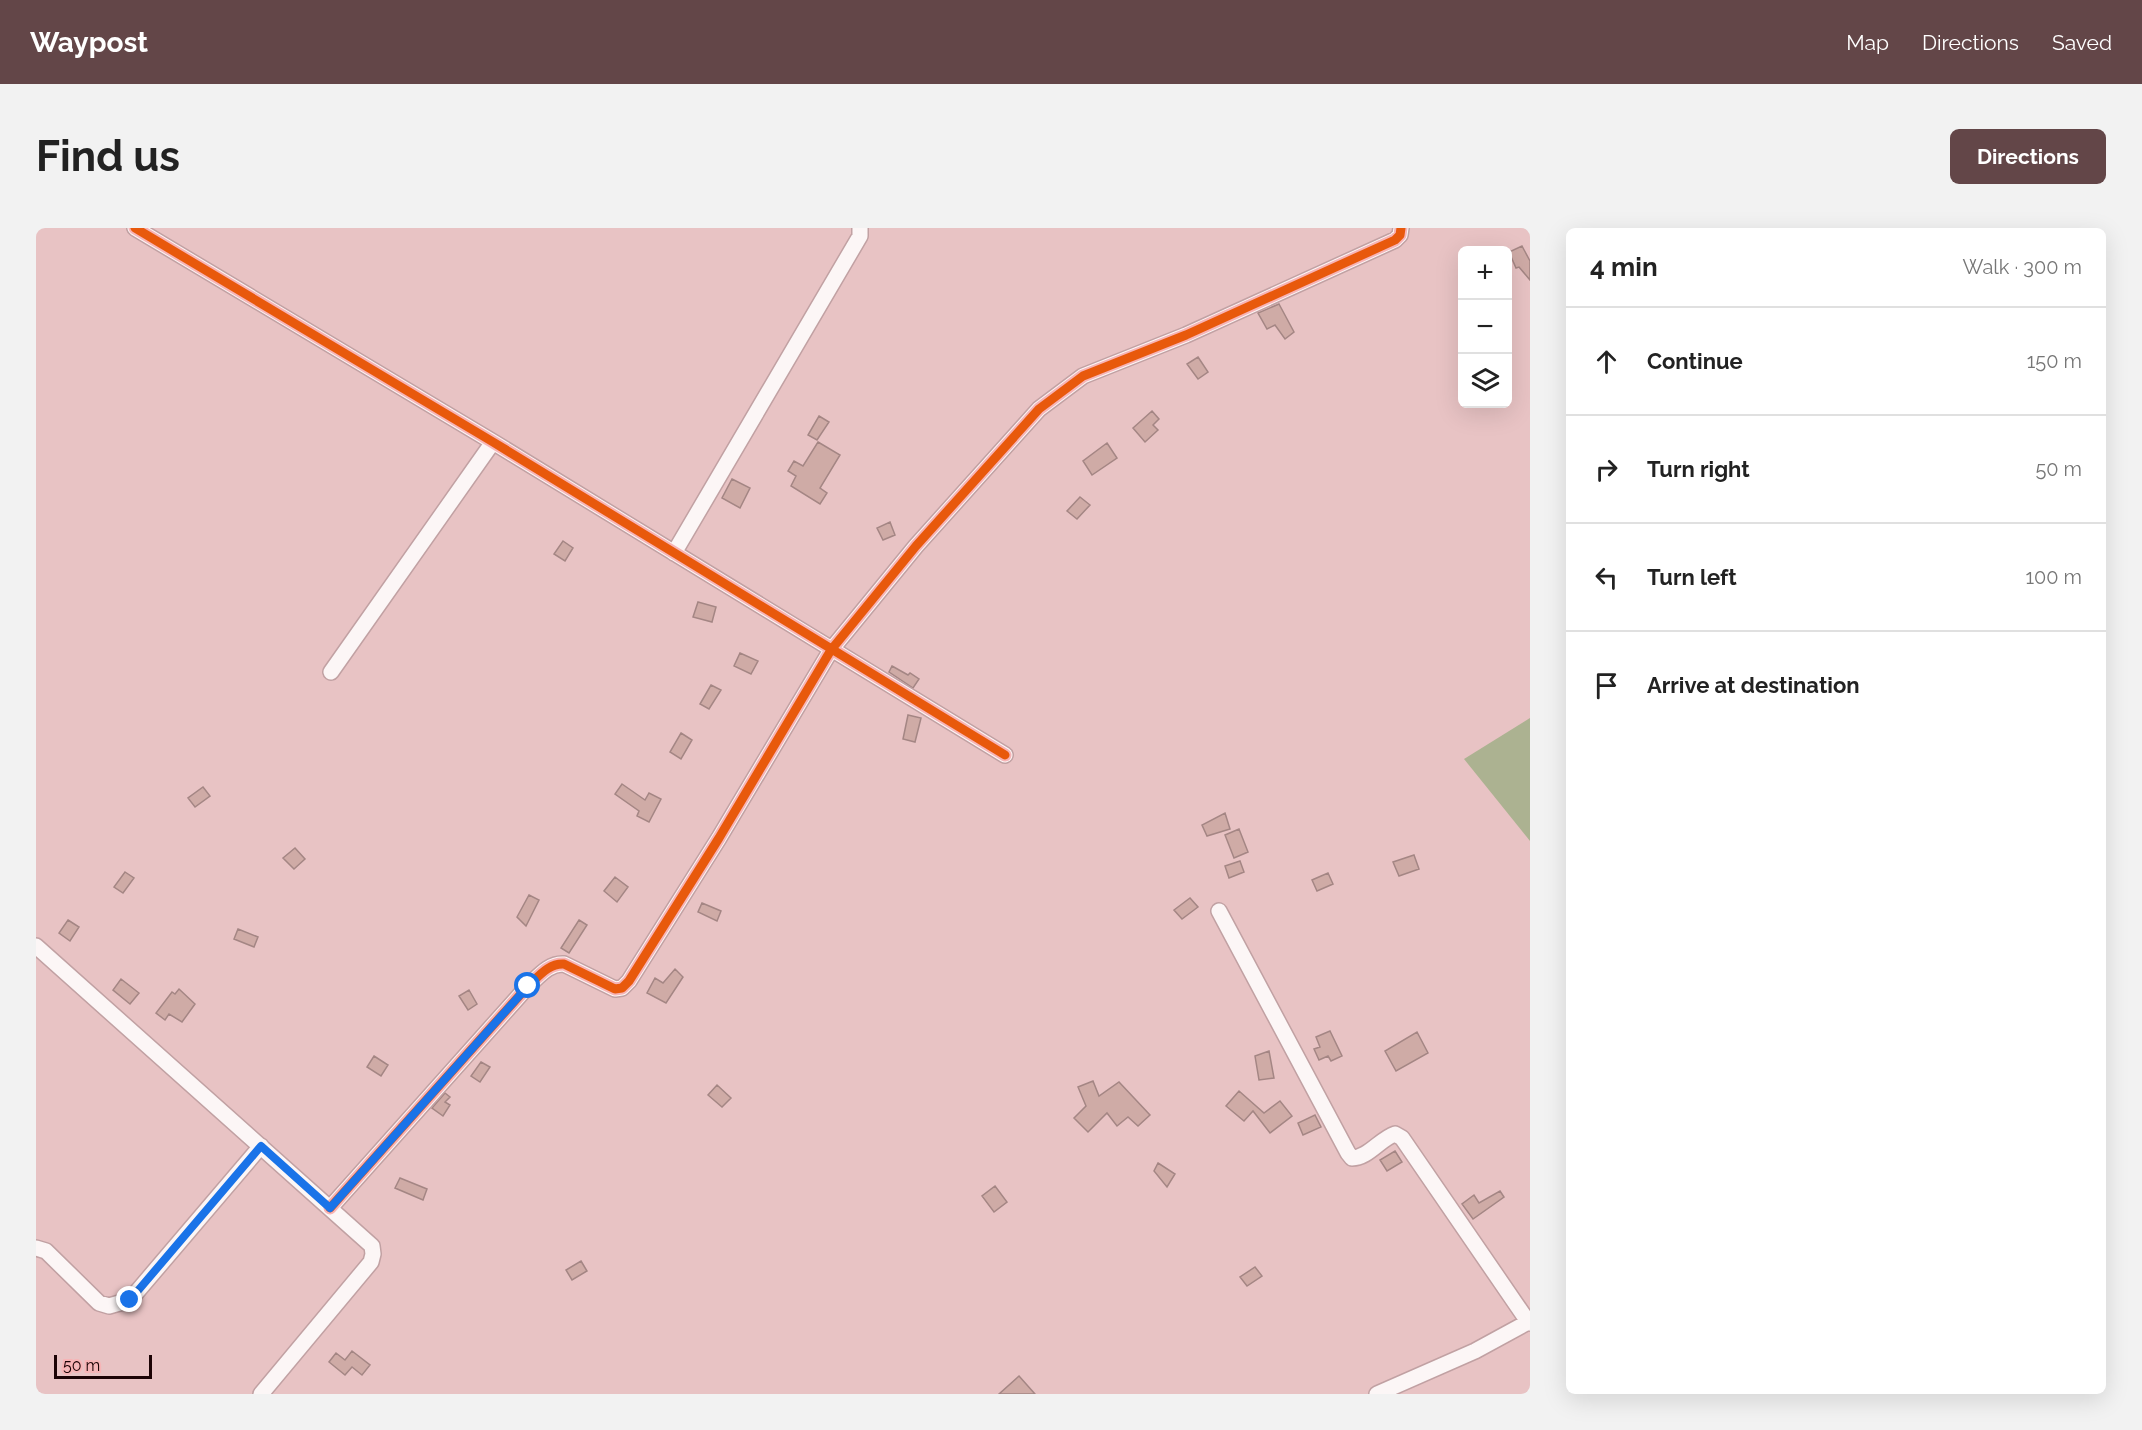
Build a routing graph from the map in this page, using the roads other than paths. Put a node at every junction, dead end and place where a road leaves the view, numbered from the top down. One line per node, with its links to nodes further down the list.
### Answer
1 (135, 228): 4 (street)
2 (860, 228): 5 (street)
3 (1401, 228): 6 (street)
4 (494, 442): 5 (street); 7 (street)
5 (674, 553): 6 (street)
6 (831, 650): 8 (street); 12 (street)
7 (331, 672)
8 (1005, 755)
9 (1219, 910): 14 (street)
10 (36, 946): 11 (street)
11 (261, 1146): 12 (street); 13 (street)
12 (330, 1208): 15 (street)
13 (36, 1248)
14 (1529, 1322): 16 (street)
15 (261, 1394)
16 (1377, 1394)

